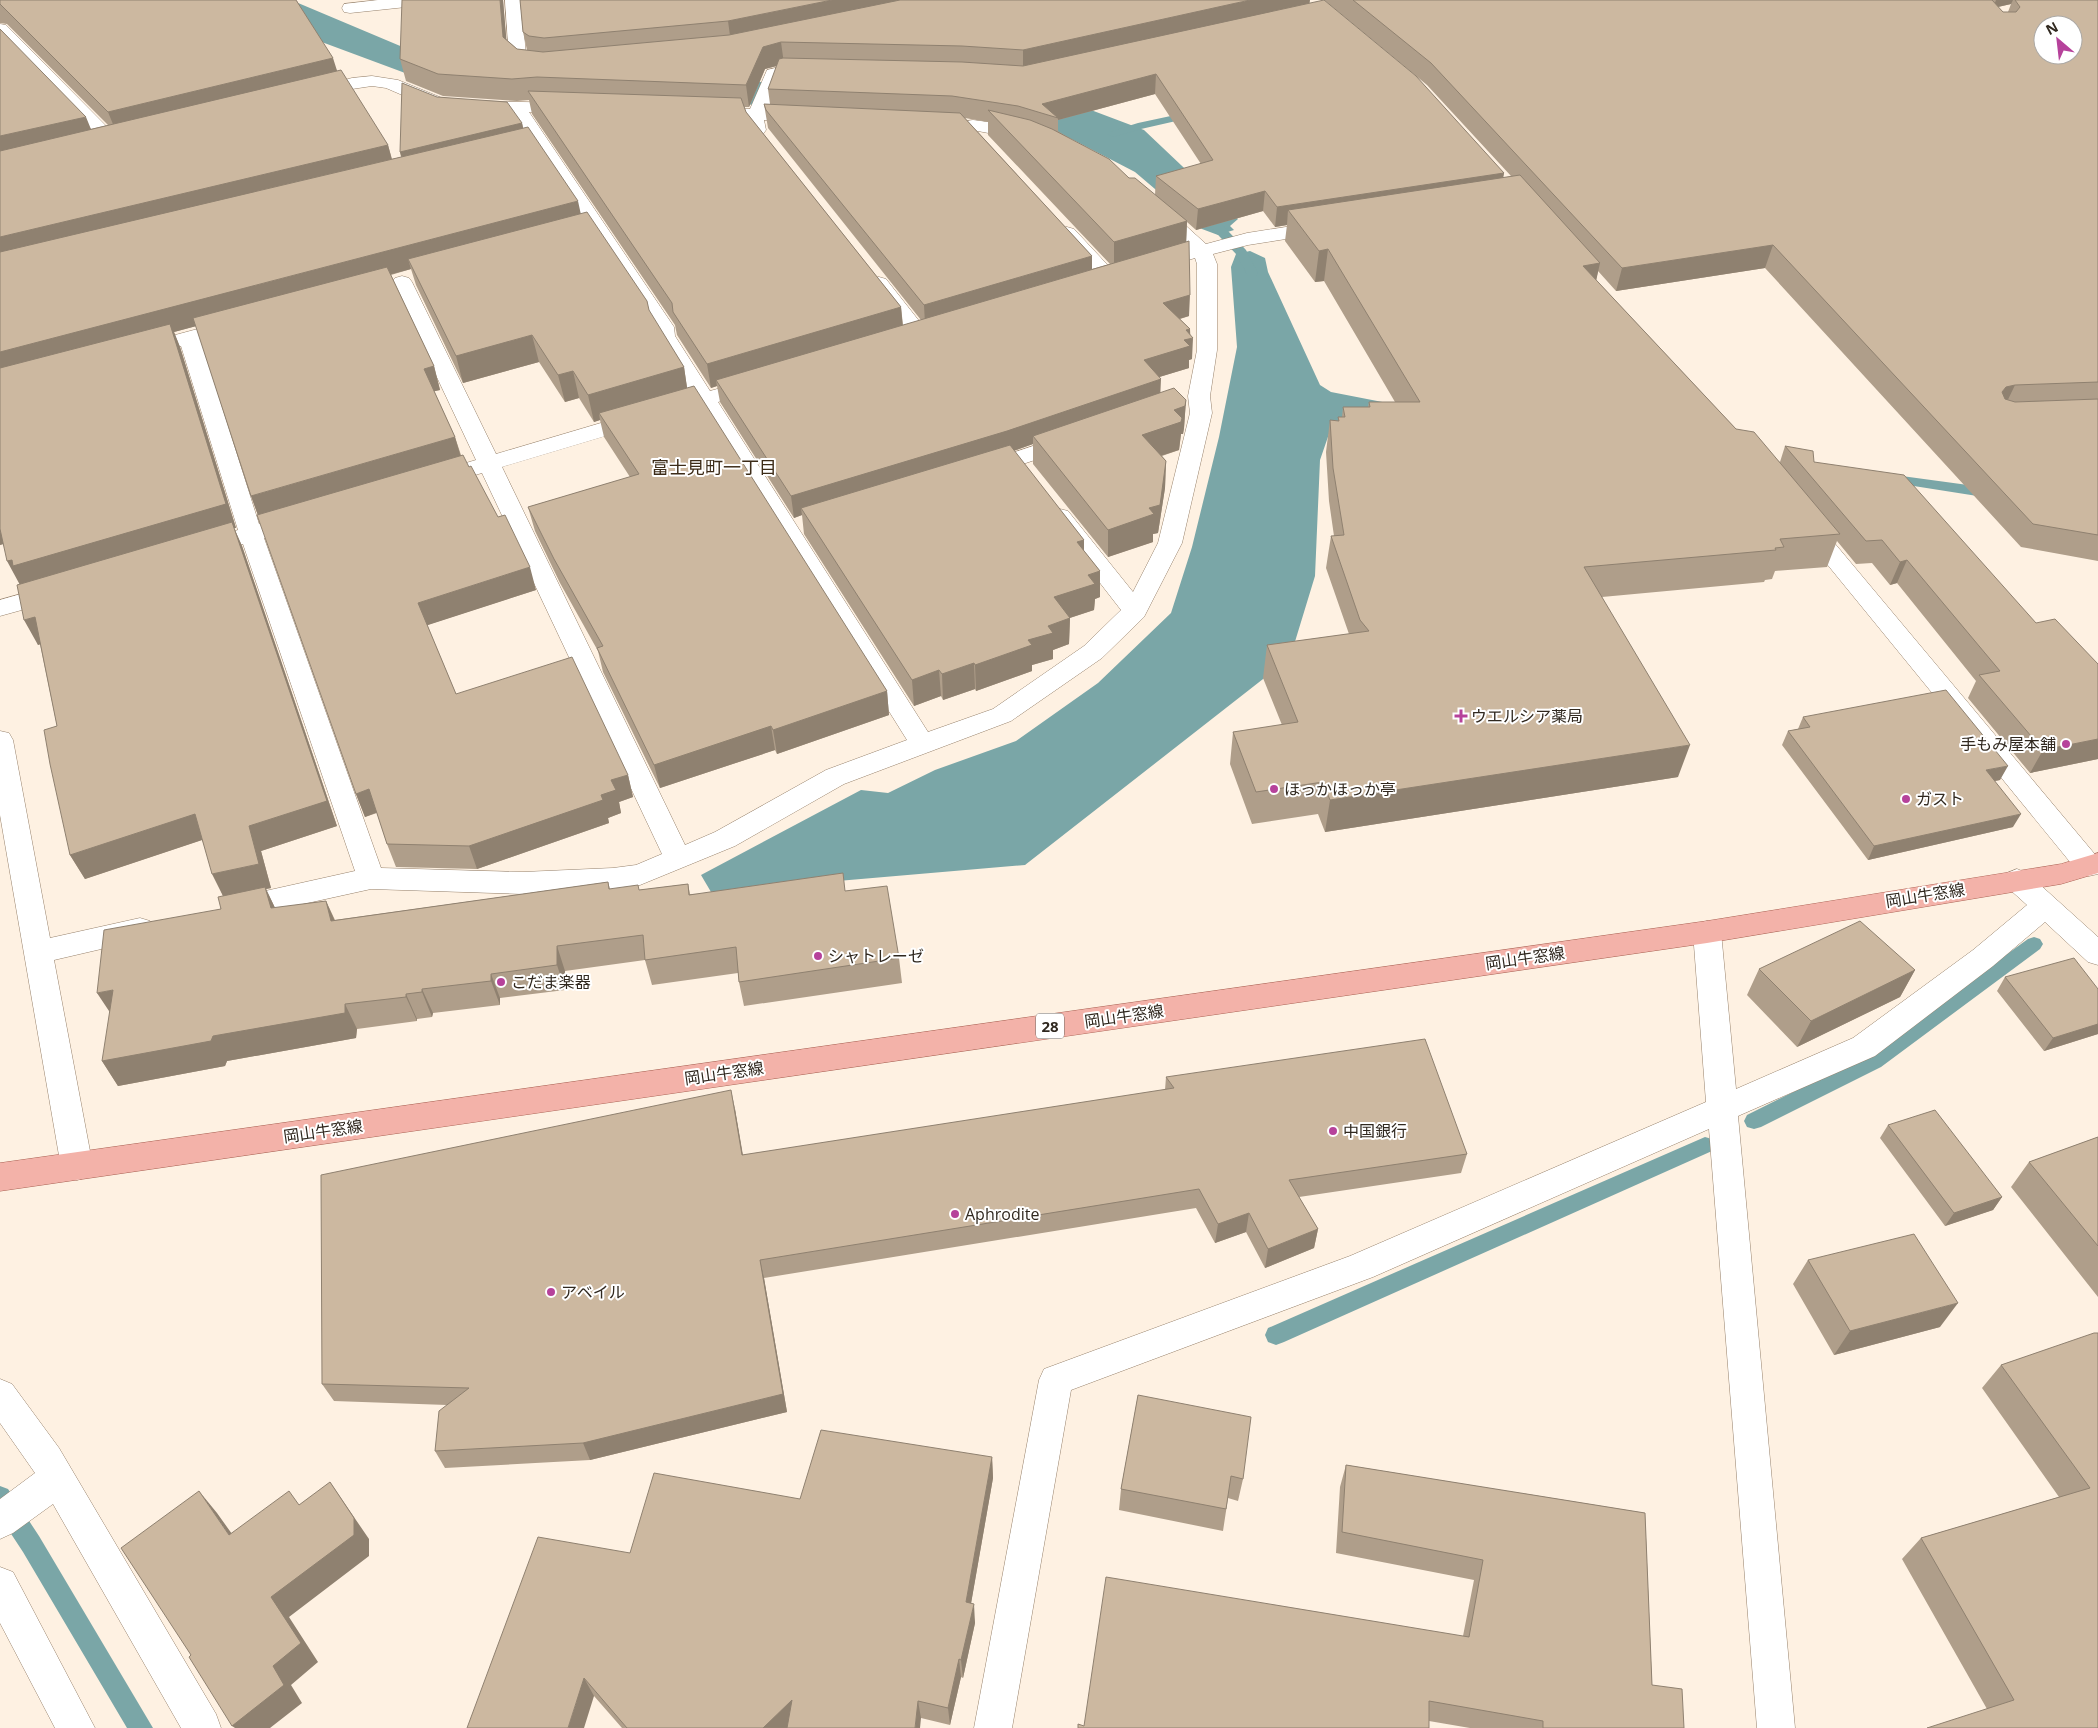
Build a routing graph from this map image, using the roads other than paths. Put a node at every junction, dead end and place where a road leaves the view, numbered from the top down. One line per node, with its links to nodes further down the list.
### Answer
1 (417, 0): 3 (street)
2 (513, 0): 5 (street)
3 (350, 8)
4 (2, 34): 15 (street)
5 (557, 66)
6 (824, 72): 11 (street)
7 (294, 98): 9 (street)
8 (581, 107): 9 (street)
9 (517, 108): 32 (street)
10 (698, 111): 11 (street)
11 (758, 112): 12 (street); 17 (street)
12 (826, 118)
13 (132, 138): 15 (street)
14 (1042, 139): 16 (street)
15 (113, 143): 18 (street)
16 (984, 144)
17 (770, 145)
18 (94, 147)
19 (1146, 200): 22 (street)
20 (1057, 222): 25 (street)
21 (1344, 224): 22 (street)
22 (1209, 248): 23 (street); 44 (street)
23 (1165, 261)
24 (866, 266): 28 (street)
25 (1109, 278)
26 (401, 282): 34 (street)
27 (257, 320): 29 (street)
28 (920, 335)
29 (189, 337): 30 (street); 40 (street)
30 (123, 354)
31 (770, 380): 32 (street)
32 (704, 399): 34 (street); 46 (street)
33 (1089, 434): 35 (street)
34 (489, 463): 36 (street); 47 (street)
35 (968, 475)
36 (413, 486)
37 (1046, 498): 44 (street)
38 (1793, 507): 48 (street)
39 (318, 514): 40 (street)
40 (251, 534): 41 (street); 49 (street)
41 (186, 553)
42 (74, 586): 43 (street)
43 (0, 608)
44 (1135, 611): 46 (street)
45 (0, 740): 55 (street)
46 (923, 745): 47 (street)
47 (678, 859): 49 (street)
48 (2093, 864): 50 (main road, 岡山牛窓線 / 28)
49 (371, 878): 52 (street)
50 (2017, 880): 51 (street); 54 (main road, 岡山牛窓線 / 28)
51 (2045, 906): 56 (street); 57 (street)
52 (210, 914)
53 (162, 924): 55 (street)
54 (1708, 932): 57 (street); 58 (main road, 岡山牛窓線 / 28)
55 (39, 952): 58 (street)
56 (2098, 954)
57 (1722, 1109): 66 (street); 67 (street)
58 (76, 1167): 59 (main road, 岡山牛窓線 / 28)
59 (0, 1177)
60 (0, 1394): 61 (street)
61 (46, 1487): 62 (street); 65 (street)
62 (0, 1522)
63 (0, 1585): 64 (street)
64 (76, 1728)
65 (202, 1728)
66 (992, 1728)
67 (1776, 1728)

